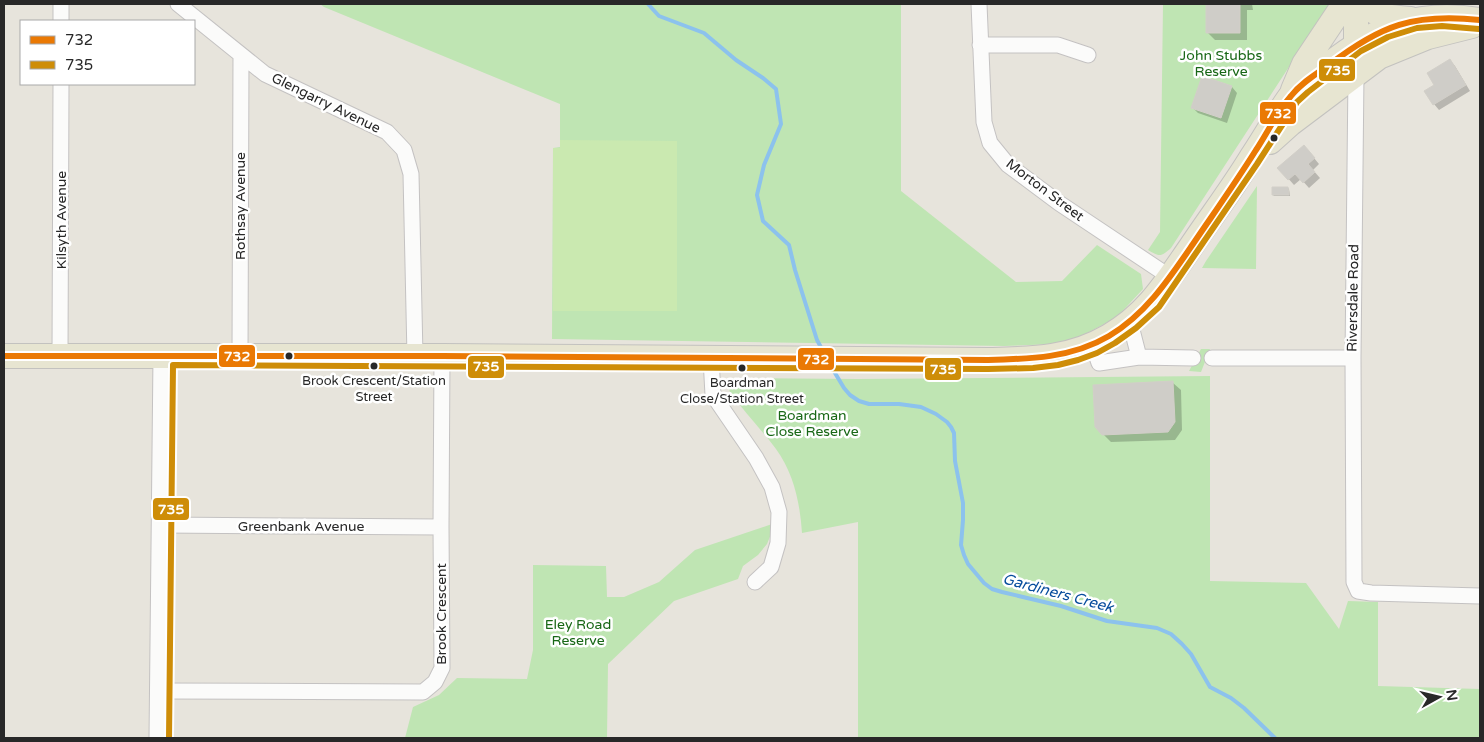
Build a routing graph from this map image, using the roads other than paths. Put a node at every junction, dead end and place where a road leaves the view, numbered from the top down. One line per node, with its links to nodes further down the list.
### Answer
1 (61, 4): 8 (street)
2 (178, 4): 12 (street, Glengarry Avenue)
3 (979, 4): 11 (street, Morton Street)
4 (1344, 4): 16 (main road)
5 (1356, 4): 10 (main road, Riversdale Road)
6 (1366, 4): 7 (main road)
7 (1415, 19): 9 (main road); 10 (main road)
8 (61, 20)
9 (1480, 22): 14 (main road)
10 (1356, 44): 14 (main road, Riversdale Road); 16 (main road)
11 (980, 45): 13 (street); 18 (street, Morton Street)
12 (241, 55): 24 (street, Rothsay Avenue); 25 (street, Glengarry Avenue)
13 (1088, 55)
14 (1356, 74): 17 (main road); 31 (street, Riversdale Road)
15 (61, 85): 22 (street, Kilsyth Avenue)
16 (1290, 96): 17 (main road)
17 (1250, 159): 18 (main road)
18 (1170, 277): 19 (main road)
19 (1130, 322): 20 (main road); 27 (street)
20 (1096, 354): 27 (street); 28 (main road)
21 (4, 356): 22 (main road)
22 (60, 356): 23 (main road)
23 (164, 356): 24 (main road); 32 (main road)
24 (240, 356): 25 (main road)
25 (415, 356): 26 (main road)
26 (442, 356): 28 (main road); 33 (street, Brook Crescent)
27 (1139, 357): 29 (street)
28 (711, 358): 34 (street)
29 (1193, 358)
30 (1212, 358): 31 (street)
31 (1353, 358): 35 (street, Riversdale Road)
32 (162, 525): 33 (street, Greenbank Avenue); 36 (main road)
33 (441, 527): 36 (street, Brook Crescent)
34 (755, 582)
35 (1480, 596)
36 (160, 691): 37 (main road)
37 (160, 738)

